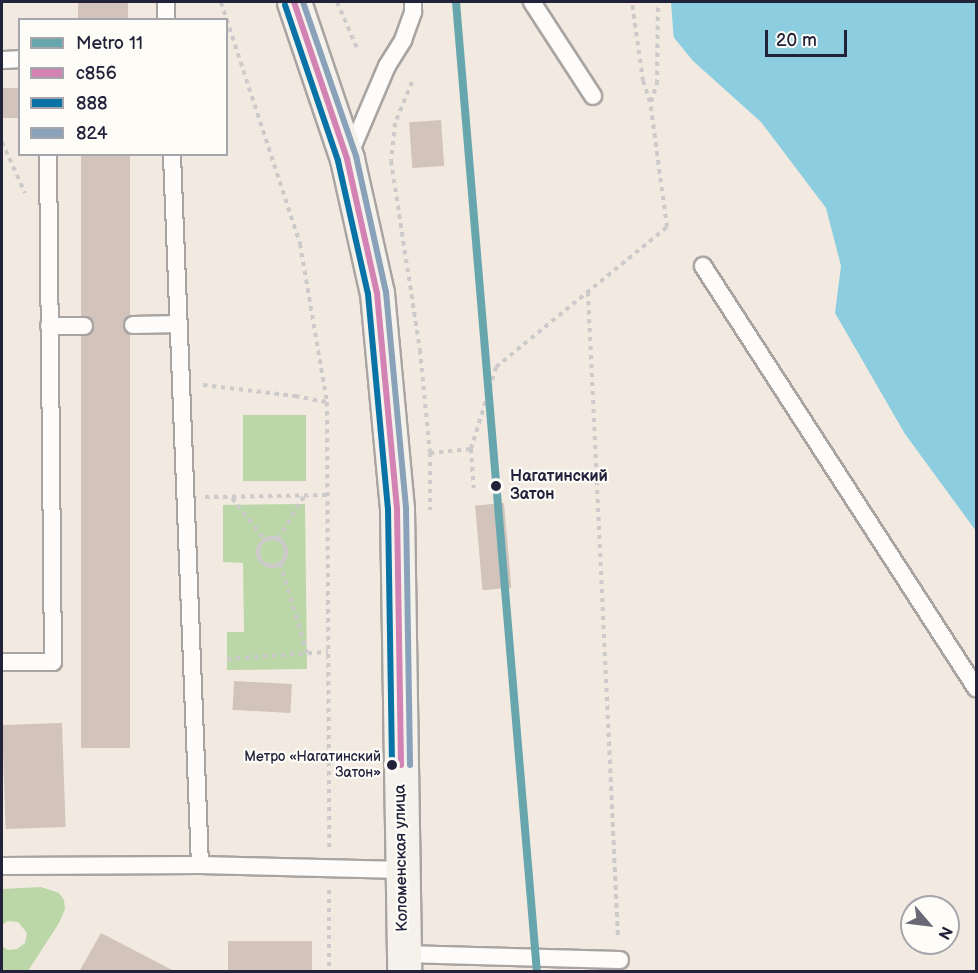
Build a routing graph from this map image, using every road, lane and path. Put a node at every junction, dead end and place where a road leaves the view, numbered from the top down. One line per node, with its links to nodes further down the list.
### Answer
1 (166, 2): 9 (lane)
2 (221, 2): 10 (path)
3 (294, 2): 20 (street, Коломенская улица)
4 (337, 2): 12 (path)
5 (413, 2): 20 (lane)
6 (532, 2): 16 (lane)
7 (632, 2): 17 (path)
8 (658, 2): 17 (path)
9 (166, 18)
10 (226, 18)
11 (228, 23): 28 (path)
12 (357, 48)
13 (18, 59): 14 (lane)
14 (2, 60)
15 (412, 82): 29 (path)
16 (593, 96)
17 (651, 102): 22 (path)
18 (48, 156): 25 (lane)
19 (172, 156): 23 (lane)
20 (347, 159): 46 (street, Коломенская улица)
21 (703, 266): 42 (lane)
22 (588, 292): 29 (path); 47 (path)
23 (179, 324): 24 (lane); 27 (lane)
24 (134, 325)
25 (49, 326): 26 (lane); 41 (lane)
26 (84, 326)
27 (181, 382): 28 (path); 34 (lane)
28 (327, 402): 32 (path)
29 (471, 449): 30 (path)
30 (474, 488)
31 (305, 495): 32 (path); 33 (path); 35 (path)
32 (327, 495): 38 (path)
33 (232, 497): 34 (path); 36 (path)
34 (185, 498): 43 (lane)
35 (278, 539): 36 (path); 37 (path)
36 (265, 540): 37 (path)
37 (280, 563): 39 (path)
38 (328, 652): 39 (path); 45 (path)
39 (307, 653): 40 (path)
40 (228, 659)
41 (2, 662)
42 (976, 688)
43 (200, 865): 44 (lane); 45 (lane)
44 (2, 866)
45 (329, 868): 46 (lane); 49 (path)
46 (402, 870): 48 (street, Коломенская улица)
47 (620, 960): 48 (lane)
48 (404, 963)
49 (329, 972)

